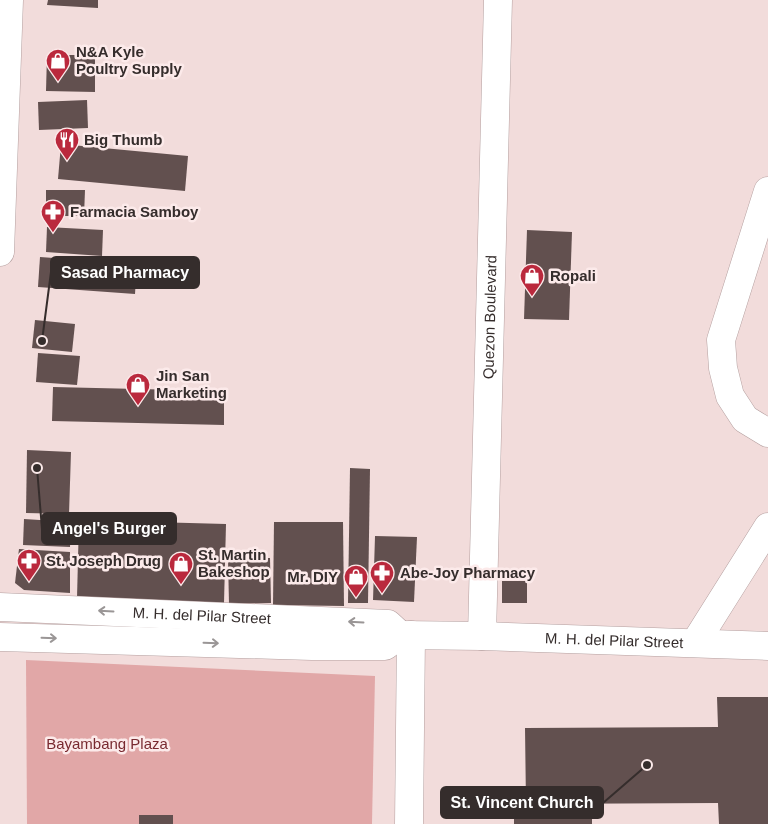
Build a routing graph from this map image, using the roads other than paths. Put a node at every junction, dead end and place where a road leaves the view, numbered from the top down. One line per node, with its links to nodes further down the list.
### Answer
1 (9, 0): 4 (street)
2 (498, 0): 9 (street, Quezon Boulevard)
3 (768, 191): 5 (street)
4 (0, 252)
5 (768, 433)
6 (768, 527): 11 (street)
7 (0, 607): 8 (street, M. H. del Pilar Street, one-way to 7)
8 (405, 635): 9 (street, M. H. del Pilar Street); 10 (street, M. H. del Pilar Street, one-way to 8); 13 (street)
9 (482, 636): 11 (street, M. H. del Pilar Street)
10 (0, 637)
11 (695, 643): 12 (street, M. H. del Pilar Street)
12 (768, 646)
13 (409, 824)

